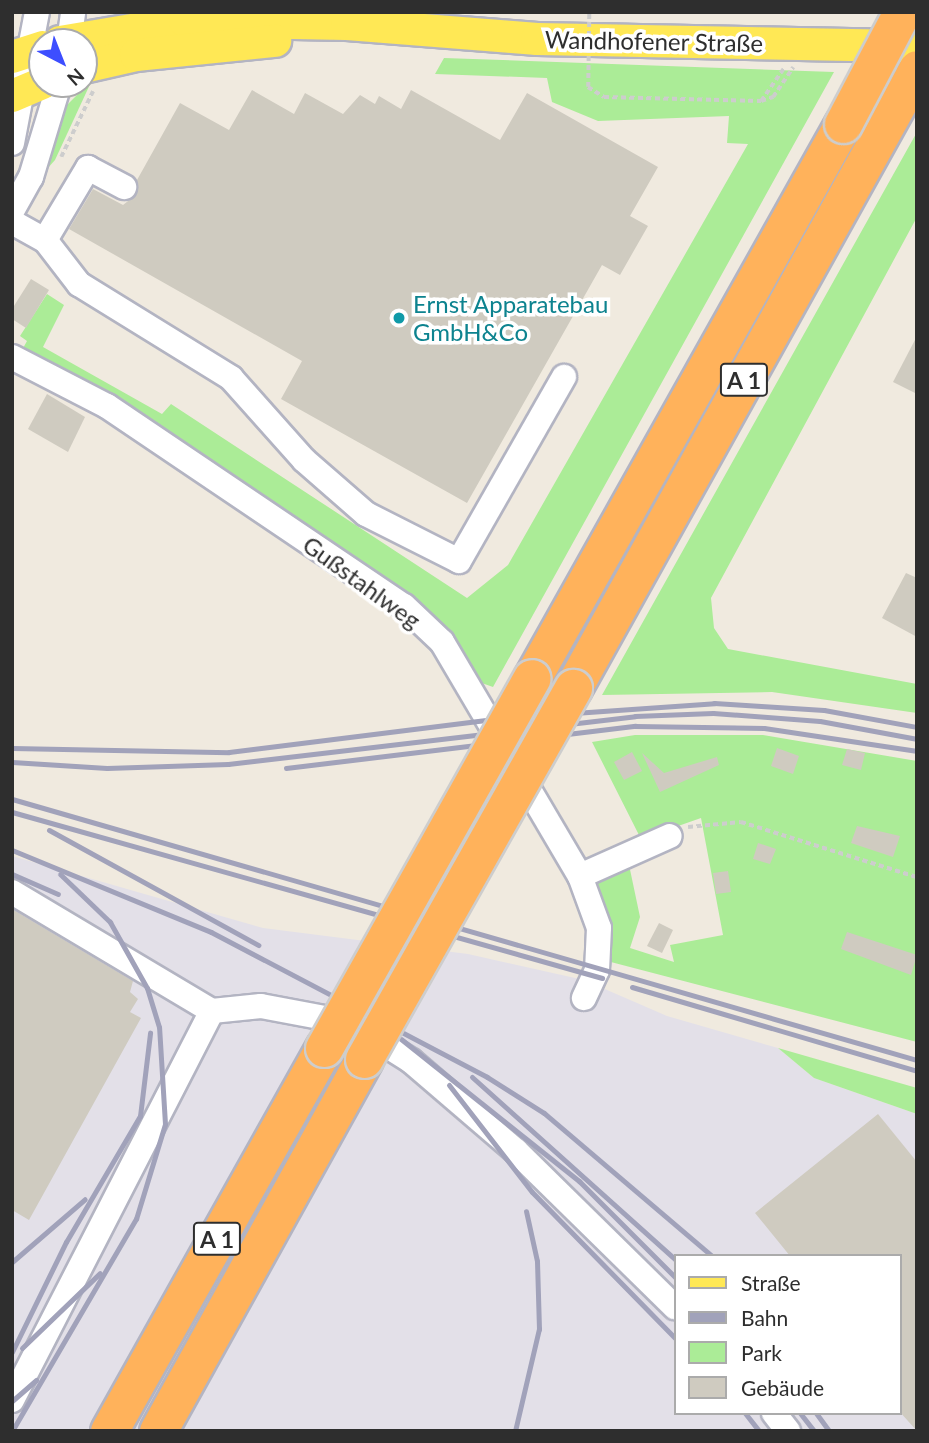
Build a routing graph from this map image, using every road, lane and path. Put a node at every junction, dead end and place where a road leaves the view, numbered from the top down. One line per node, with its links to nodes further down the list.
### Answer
1 (37, 12): 5 (street)
2 (589, 12): 13 (path, bridge)
3 (902, 12): 31 (highway, A 1, bridge)
4 (177, 16): 6 (main road, Wandhofener Straße); 7 (main road, Wandhofener Straße)
5 (45, 28)
6 (391, 30): 8 (main road, Wandhofener Straße); 9 (main road, Wandhofener Straße)
7 (98, 32)
8 (916, 62): 32 (highway, A 1, bridge)
9 (98, 75)
10 (27, 90): 14 (street)
11 (55, 98): 17 (street)
12 (82, 98): 15 (path)
13 (761, 101): 13 (path)
14 (12, 143)
15 (56, 166)
16 (124, 187): 19 (street)
17 (12, 211)
18 (12, 222): 19 (street)
19 (45, 240): 21 (street)
20 (12, 357): 23 (street, Gußstahlweg)
21 (564, 377)
22 (670, 836): 23 (street); 24 (path)
23 (580, 876): 26 (street, Gußstahlweg)
24 (917, 877)
25 (12, 892): 27 (street)
26 (584, 998)
27 (212, 1011): 28 (street); 29 (street)
28 (674, 1306)
29 (12, 1400)
30 (776, 1415): 33 (street)
31 (109, 1431)
32 (158, 1431)
33 (788, 1431)

